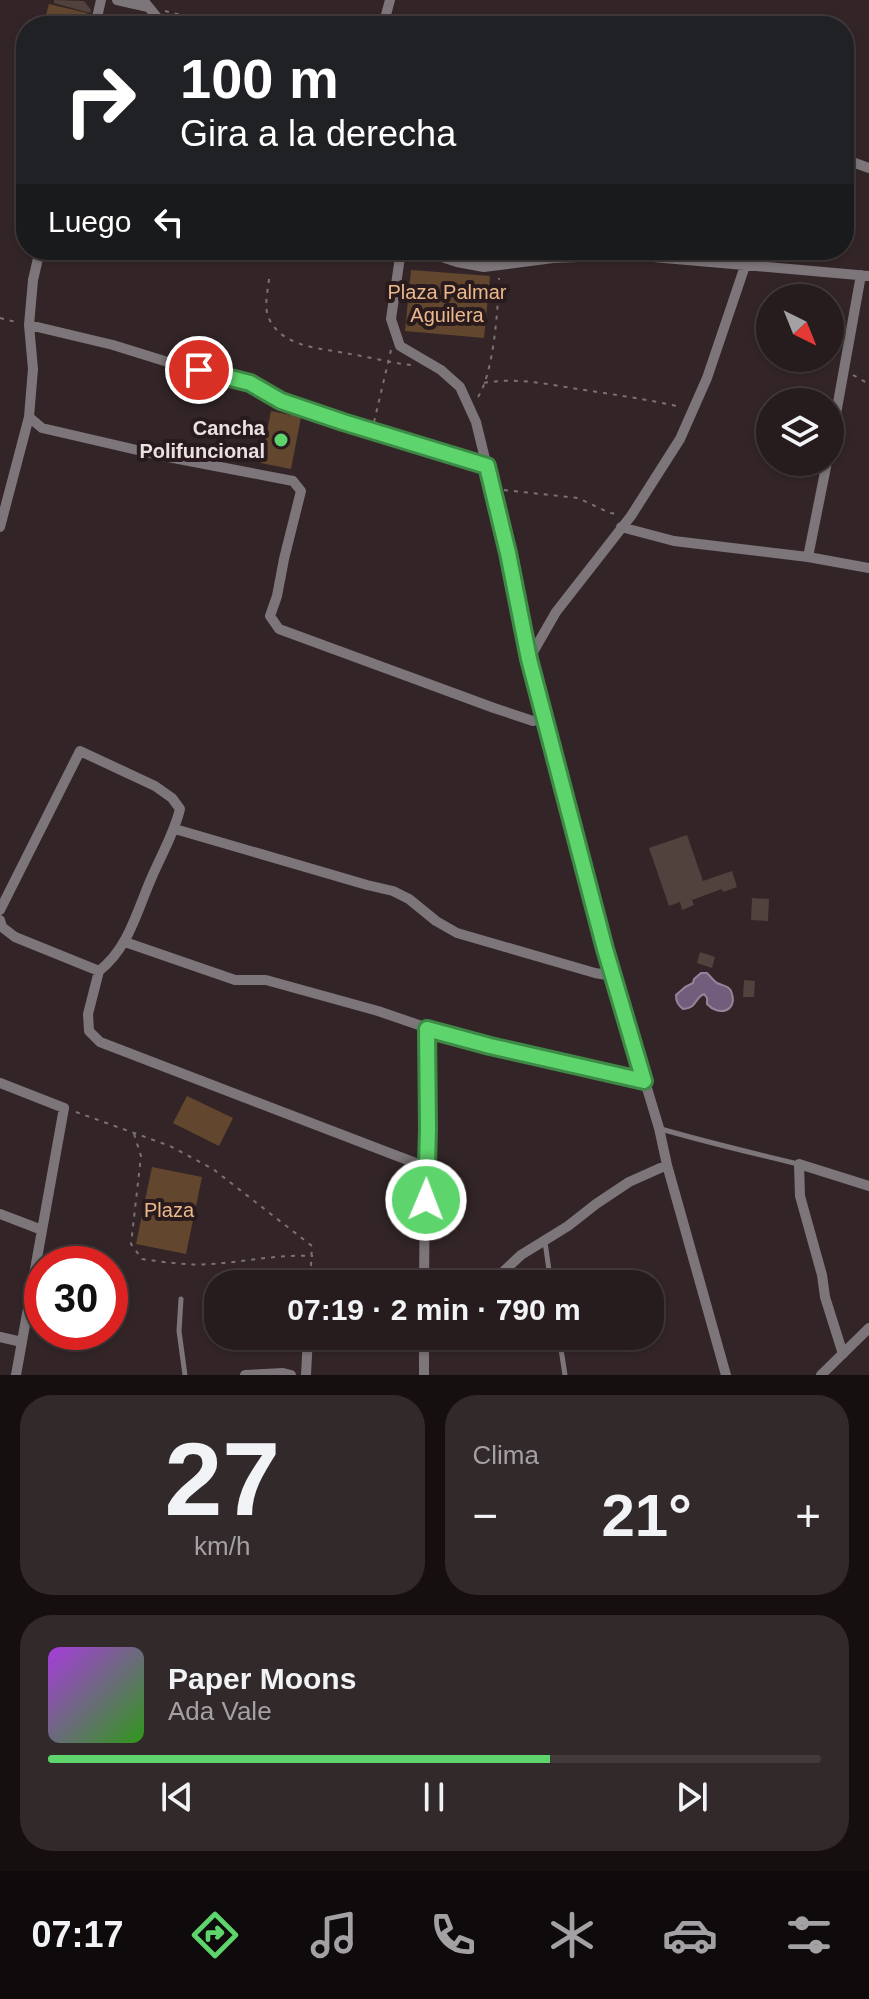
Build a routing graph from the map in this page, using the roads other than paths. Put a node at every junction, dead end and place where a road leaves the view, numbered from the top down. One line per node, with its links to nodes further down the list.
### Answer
1 (117, 0): 2 (street)
2 (146, 3)
3 (38, 260): 10 (street)
4 (400, 260): 13 (street)
5 (451, 260): 6 (street)
6 (538, 260)
7 (682, 260): 8 (street)
8 (745, 266): 9 (street); 16 (street)
9 (865, 276): 11 (street)
10 (29, 325): 12 (street); 13 (street)
11 (841, 388)
12 (29, 417): 15 (street); 20 (street)
13 (487, 466): 19 (street)
14 (824, 476): 17 (street)
15 (0, 527)
16 (621, 527): 17 (street); 19 (street)
17 (808, 557): 18 (street)
18 (869, 568)
19 (529, 659): 20 (street)
20 (544, 718): 26 (street)
21 (175, 829): 22 (street); 24 (street); 26 (street)
22 (0, 910)
23 (0, 920): 25 (street)
24 (125, 942): 25 (street); 27 (street)
25 (99, 971): 33 (street)
26 (613, 976): 28 (street)
27 (427, 1029): 28 (street); 33 (street)
28 (644, 1081): 30 (street)
29 (0, 1083): 36 (street)
30 (659, 1128): 31 (lane); 32 (street)
31 (799, 1164): 34 (street); 48 (street)
32 (667, 1165): 37 (street); 56 (street)
33 (426, 1167): 38 (street)
34 (869, 1186)
35 (0, 1214): 36 (street)
36 (42, 1230): 44 (street)
37 (544, 1241): 39 (street); 40 (lane)
38 (424, 1270)
39 (505, 1270)
40 (549, 1270)
41 (181, 1299): 50 (lane)
42 (869, 1328): 48 (street)
43 (0, 1337): 44 (street)
44 (22, 1342): 49 (street)
45 (307, 1350): 53 (street)
46 (424, 1350): 54 (street)
47 (561, 1350): 55 (lane)
48 (843, 1354): 57 (street)
49 (16, 1375)
50 (185, 1375)
51 (245, 1375): 52 (street)
52 (291, 1375)
53 (306, 1375)
54 (424, 1375)
55 (565, 1375)
56 (726, 1375)
57 (821, 1375)

